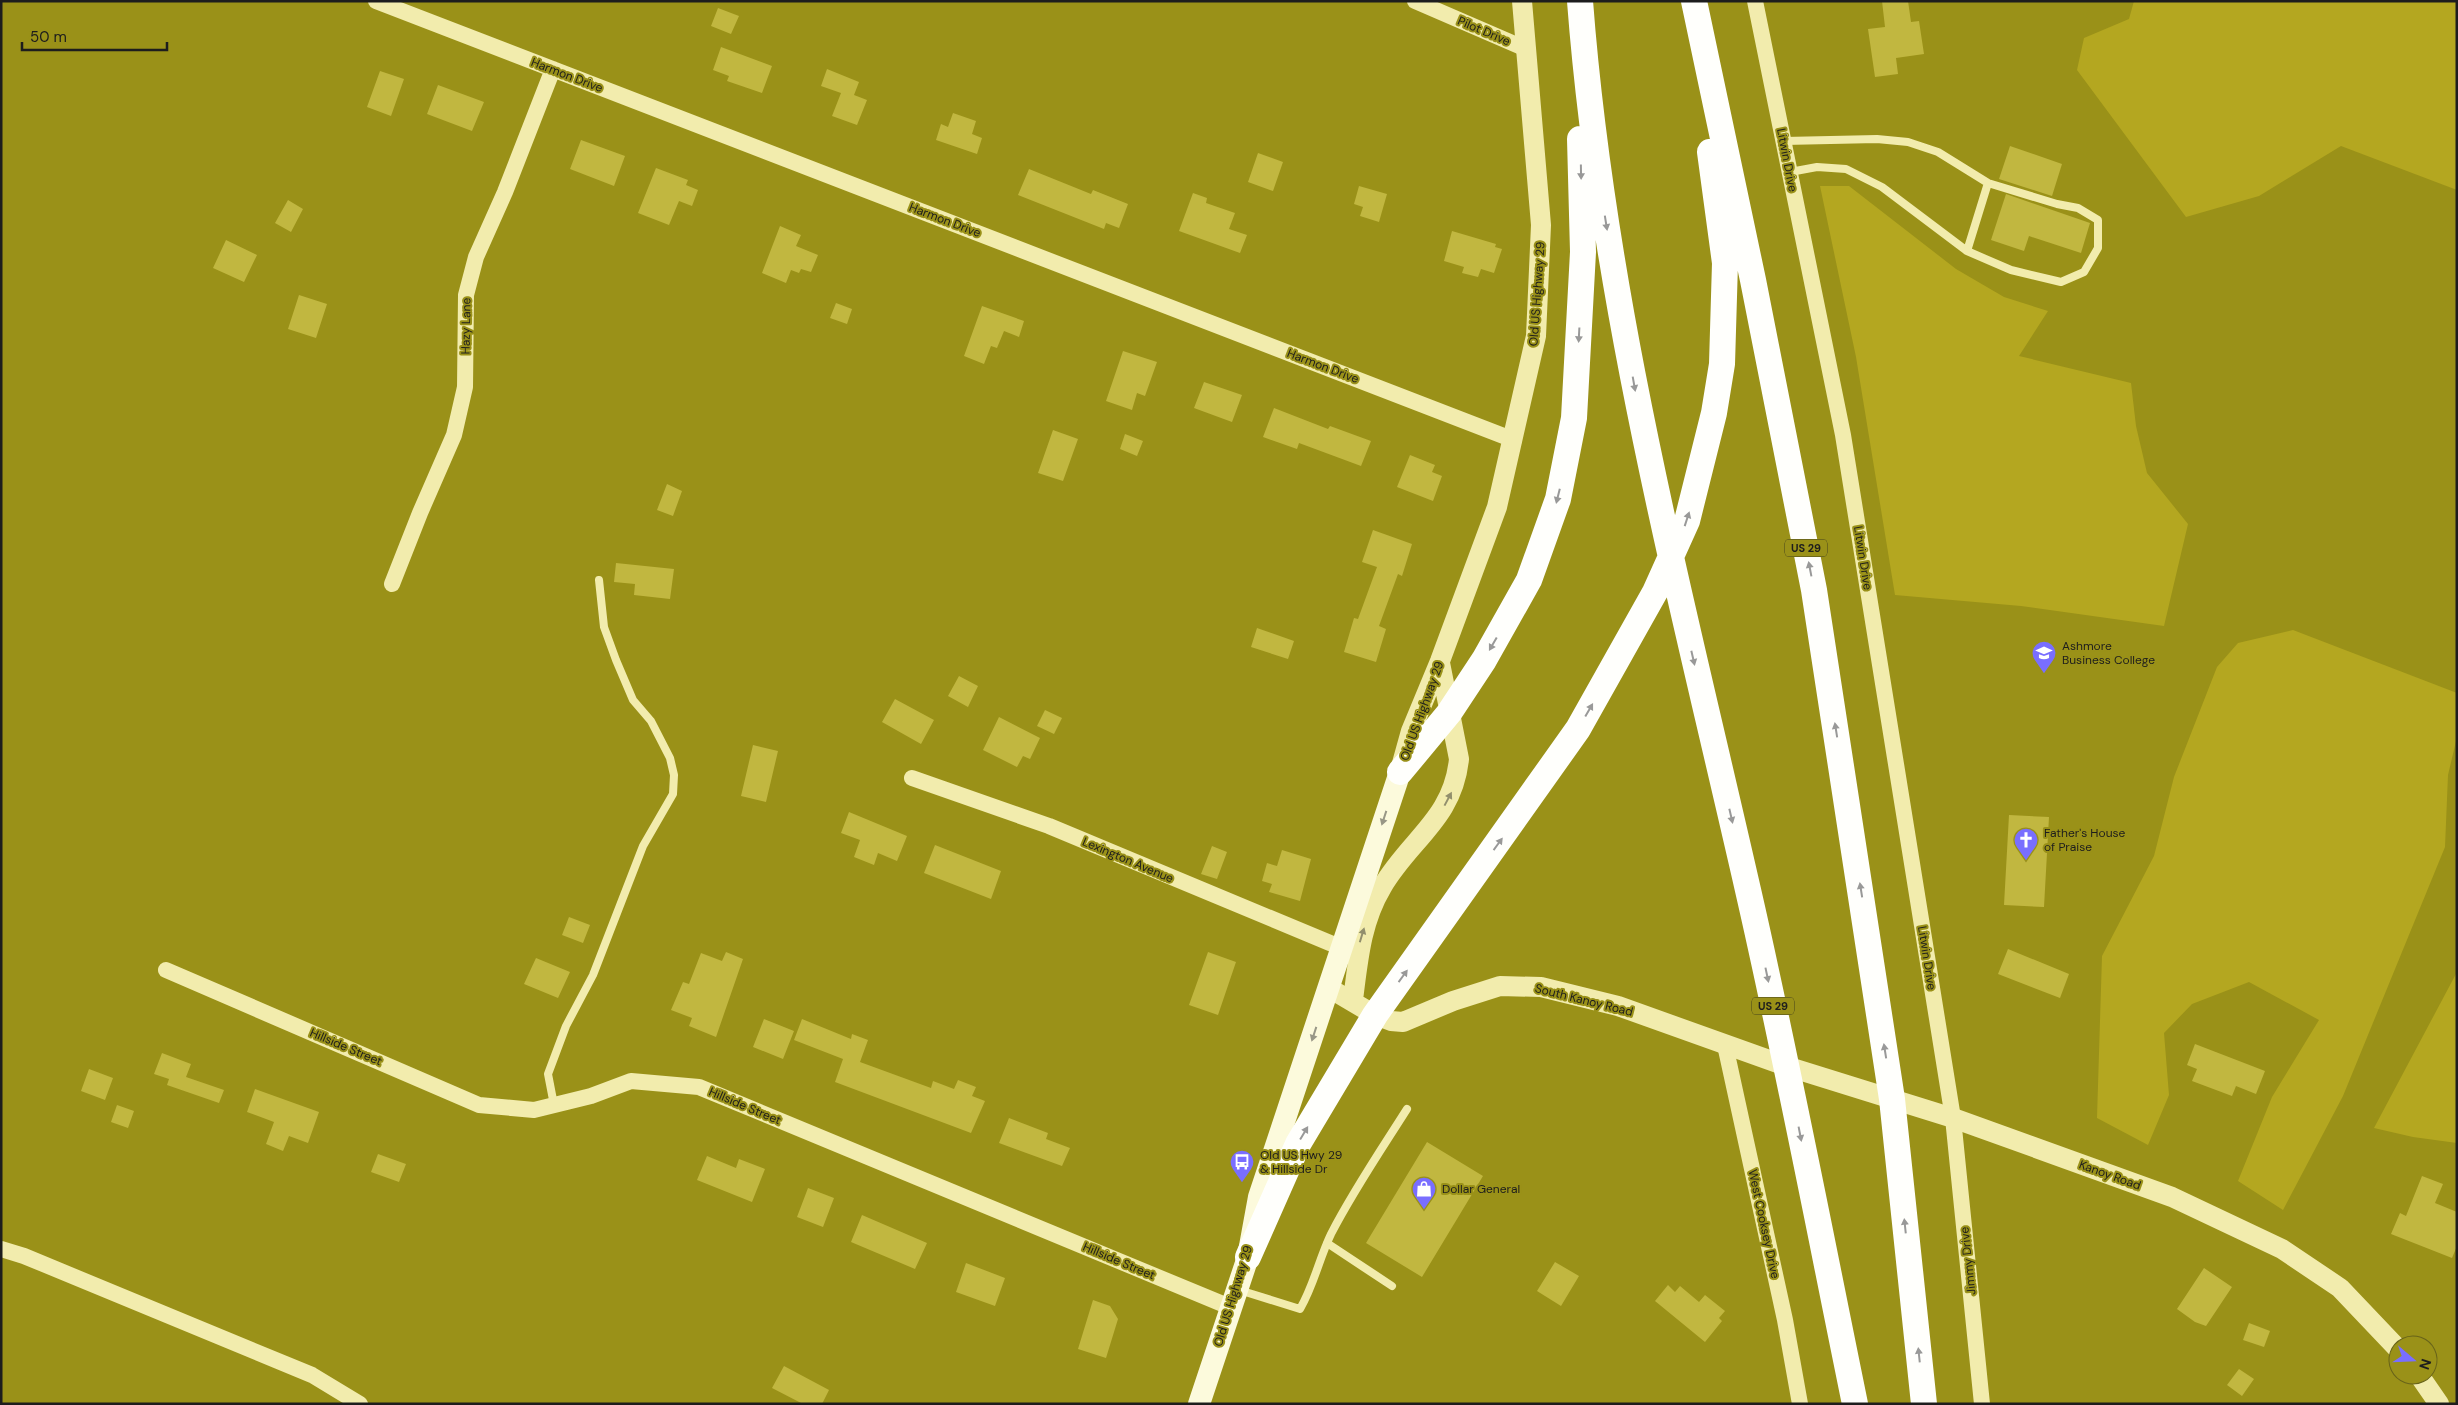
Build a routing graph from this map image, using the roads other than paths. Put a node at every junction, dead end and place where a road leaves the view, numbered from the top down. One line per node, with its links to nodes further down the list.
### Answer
1 (376, 1): 9 (street, Harmon Drive)
2 (1415, 1): 8 (street, Pilot Drive)
3 (1522, 1): 8 (street, Old US Highway 29)
4 (1578, 1): 18 (highway, one-way to 18); 27 (highway, US 29, one-way to 27)
5 (1689, 1): 25 (highway, one-way to 5)
6 (1694, 1): 28 (highway, US 29, one-way to 6)
7 (1755, 1): 10 (street, Litwin Drive)
8 (1526, 49): 14 (street, Old US Highway 29)
9 (553, 69): 14 (street, Harmon Drive); 16 (street, Hazy Lane)
10 (1784, 142): 11 (street, Litwin Drive); 12 (lane)
11 (1790, 172): 13 (lane); 31 (street, Litwin Drive)
12 (1988, 183): 13 (lane); 13 (lane)
13 (1967, 251)
14 (1514, 440): 17 (street, Old US Highway 29)
15 (600, 580): 29 (lane)
16 (392, 584)
17 (1440, 661): 18 (street); 19 (street, Old US Highway 29)
18 (1449, 713): 19 (highway); 24 (street, one-way to 18)
19 (1400, 772): 21 (main road, Old US Highway 29, one-way to 21)
20 (912, 778): 21 (street, Lexington Avenue)
21 (1342, 948): 23 (main road, Old US Highway 29)
22 (166, 970): 29 (street, Hillside Street)
23 (1329, 988): 24 (street, South Kanoy Road); 34 (main road, Old US Highway 29, one-way to 34)
24 (1353, 1000): 25 (street, South Kanoy Road)
25 (1374, 1015): 26 (street, South Kanoy Road); 34 (highway, one-way to 25)
26 (1725, 1045): 27 (street, South Kanoy Road); 41 (street, West Cooksey Drive)
27 (1786, 1066): 28 (street, Kanoy Road); 42 (highway, US 29, one-way to 42)
28 (1892, 1099): 31 (street, Kanoy Road); 43 (highway, US 29, one-way to 28)
29 (554, 1105): 36 (street, Hillside Street)
30 (1407, 1109): 32 (lane)
31 (1953, 1118): 37 (street, Kanoy Road); 44 (street, Jimmy Drive)
32 (1327, 1243): 35 (lane); 36 (lane)
33 (1, 1249): 39 (street)
34 (1248, 1257): 36 (main road, Old US Highway 29)
35 (1392, 1286)
36 (1233, 1298): 40 (main road, Old US Highway 29)
37 (2388, 1338)
38 (2426, 1385): 45 (street)
39 (360, 1404)
40 (1199, 1404)
41 (1800, 1404)
42 (1855, 1404)
43 (1924, 1404)
44 (1982, 1404)
45 (2439, 1404)

